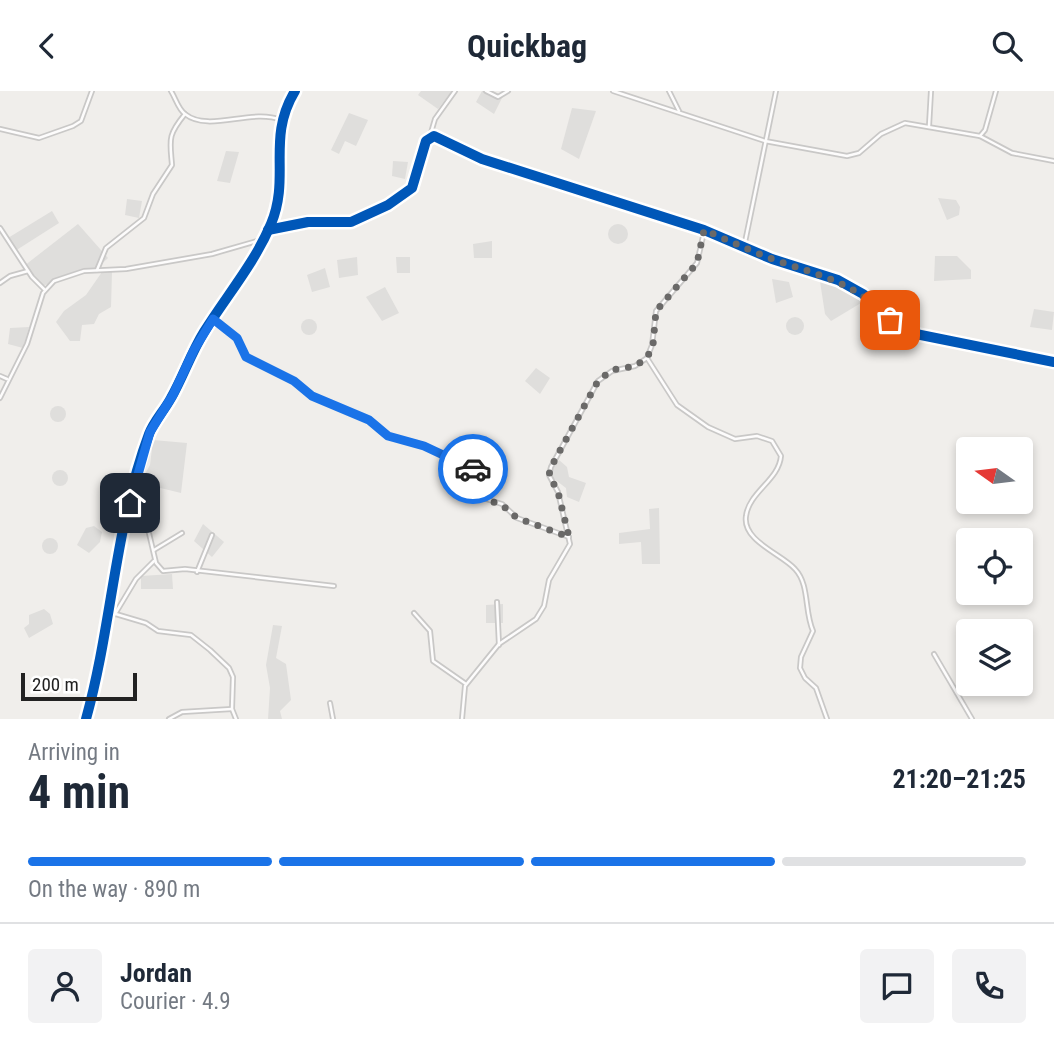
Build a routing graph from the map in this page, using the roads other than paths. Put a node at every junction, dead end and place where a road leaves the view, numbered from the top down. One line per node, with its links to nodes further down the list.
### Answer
1 (92, 91): 16 (street)
2 (172, 91): 13 (street)
3 (295, 91): 14 (street)
4 (455, 91): 17 (street)
5 (486, 91): 6 (street)
6 (508, 91)
7 (613, 91): 12 (street)
8 (669, 91): 12 (street)
9 (776, 91): 19 (street)
10 (931, 91): 15 (street)
11 (996, 91): 18 (street)
12 (680, 111): 19 (street)
13 (185, 114): 14 (street); 26 (street)
14 (282, 120): 22 (street)
15 (929, 126): 18 (street); 19 (street)
16 (0, 129)
17 (430, 136): 22 (street); 23 (street)
18 (980, 136): 20 (street)
19 (765, 141): 25 (street)
20 (1054, 161)
21 (0, 228): 27 (street)
22 (268, 230): 24 (street)
23 (704, 230): 25 (street); 31 (street)
24 (264, 239): 26 (street); 30 (street)
25 (744, 247): 32 (street)
26 (97, 270): 29 (street)
27 (28, 271): 28 (street); 29 (street)
28 (0, 283)
29 (45, 290): 34 (street)
30 (213, 319): 36 (street); 39 (street)
31 (647, 358): 39 (street); 59 (street)
32 (1054, 362)
33 (0, 376): 34 (street)
34 (7, 379): 35 (street)
35 (0, 398)
36 (136, 478): 40 (street); 45 (street)
37 (182, 534): 40 (street)
38 (212, 535): 42 (street)
39 (569, 537): 48 (street)
40 (154, 550): 41 (street)
41 (156, 560): 42 (street); 47 (street)
42 (197, 572): 43 (street)
43 (334, 586)
44 (498, 602): 48 (street)
45 (110, 612): 47 (street); 54 (street)
46 (414, 613): 50 (street)
47 (115, 614): 52 (street)
48 (499, 645): 50 (street)
49 (934, 654): 60 (street)
50 (466, 684): 58 (street)
51 (330, 703): 57 (street)
52 (232, 709): 53 (street); 56 (street)
53 (177, 717): 55 (street)
54 (86, 719)
55 (169, 719)
56 (236, 719)
57 (332, 719)
58 (462, 719)
59 (828, 719)
60 (972, 719)

